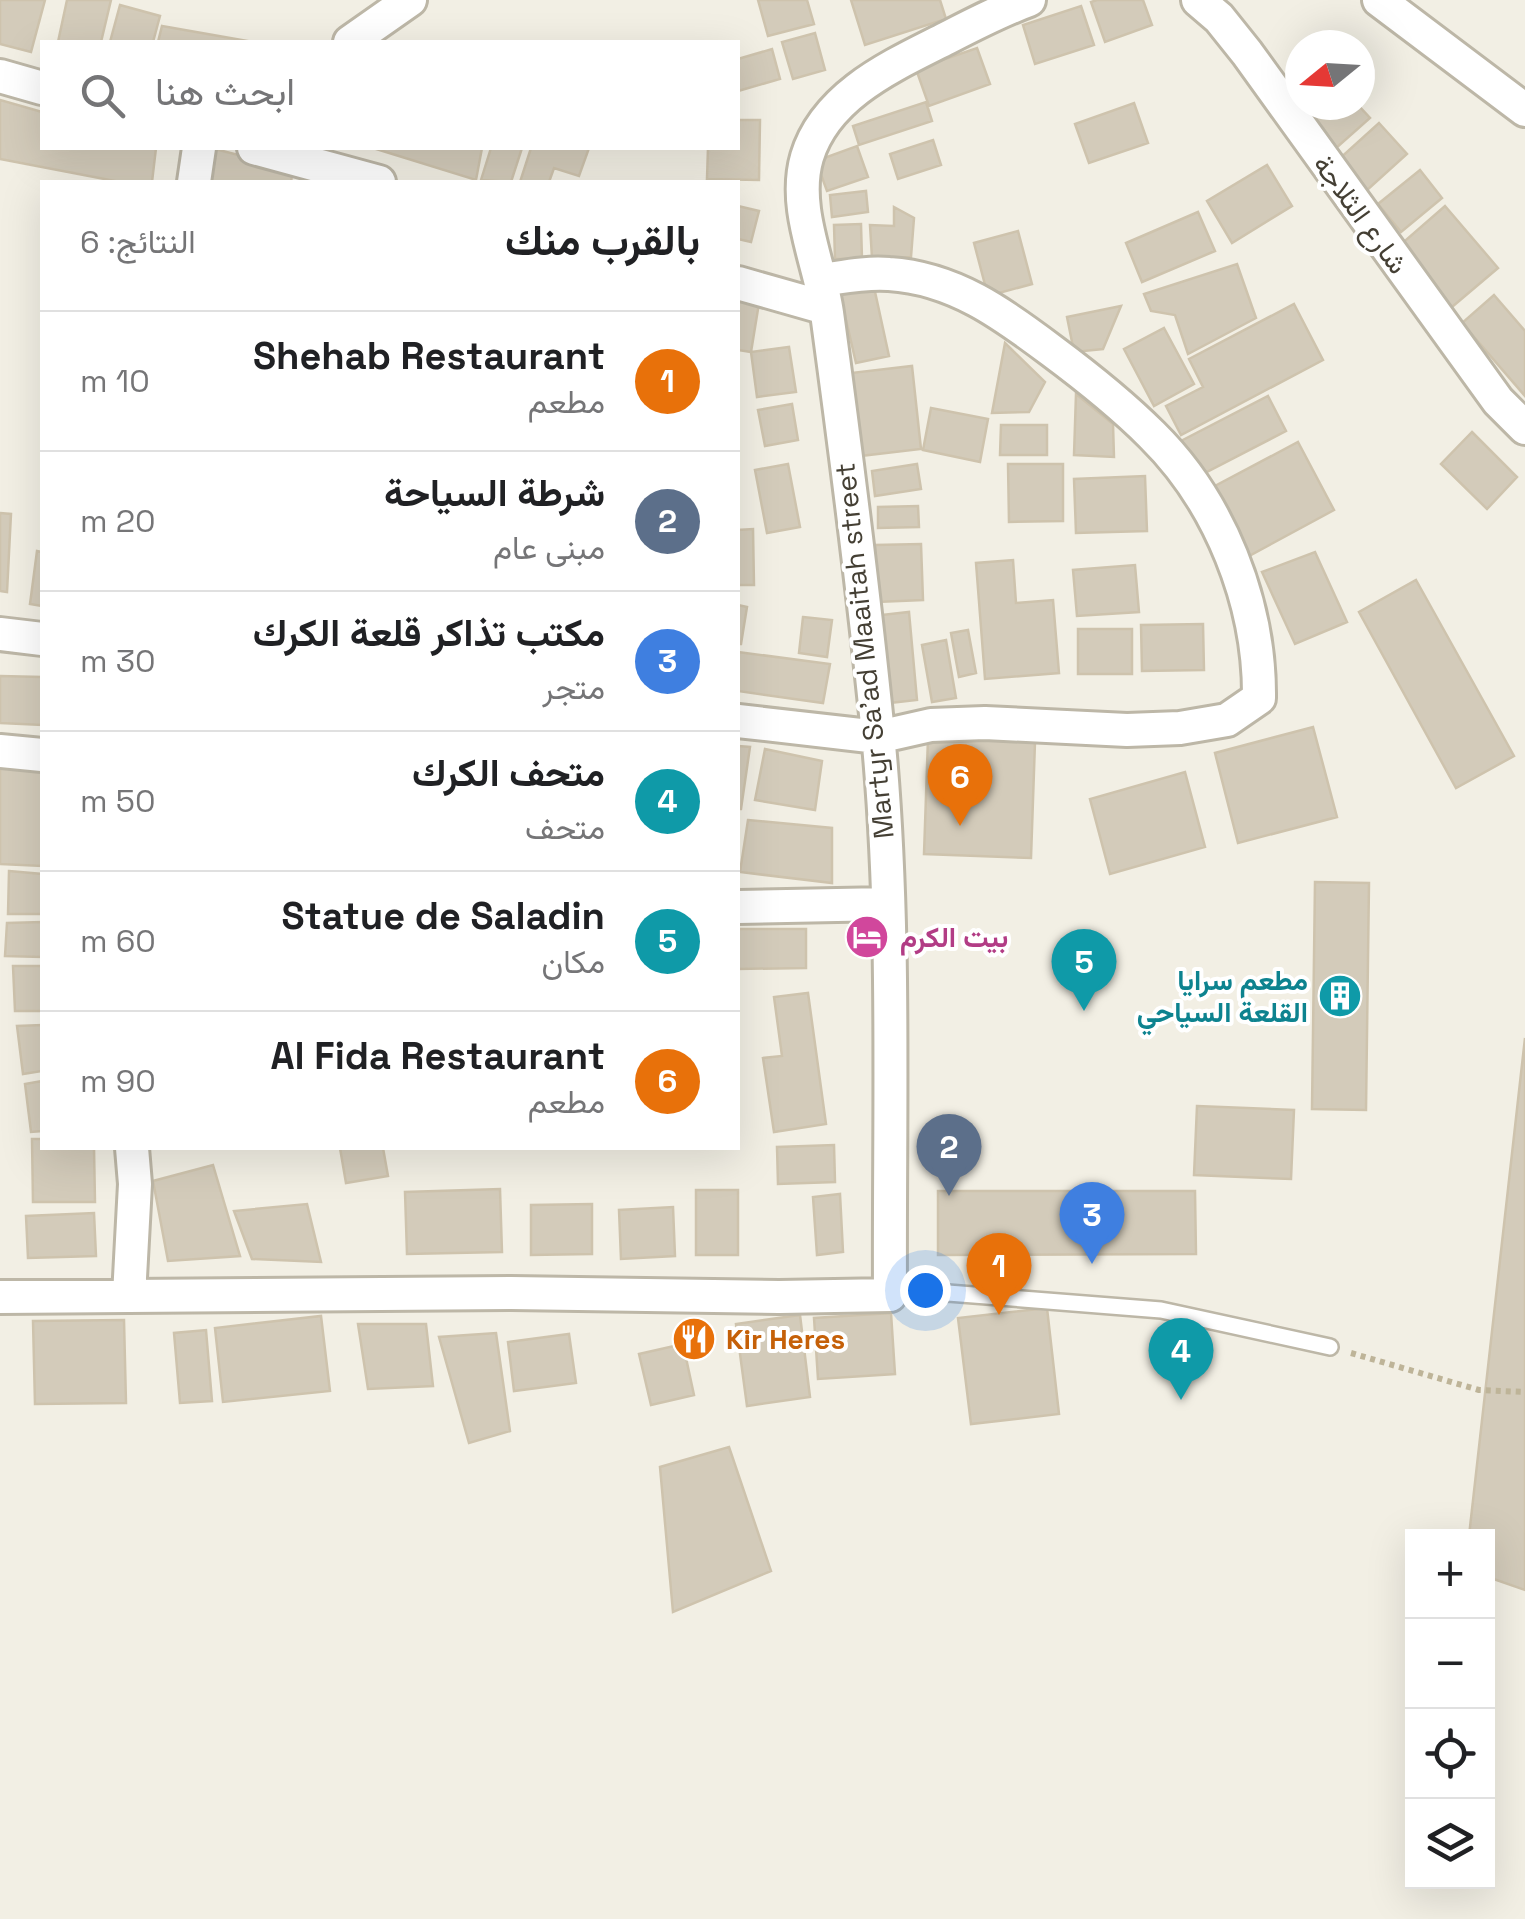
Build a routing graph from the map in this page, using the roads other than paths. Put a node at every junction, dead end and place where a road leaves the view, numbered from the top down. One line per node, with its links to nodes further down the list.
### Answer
1 (410, 0): 5 (street)
2 (1030, 0): 14 (street)
3 (1198, 0): 15 (street, شارع الثلاجة)
4 (1379, 0): 8 (street)
5 (353, 40)
6 (0, 76): 7 (street)
7 (40, 87)
8 (1525, 110)
9 (199, 150): 11 (street)
10 (261, 150): 12 (street)
11 (194, 180)
12 (372, 180)
13 (740, 283): 14 (street)
14 (824, 294): 19 (street, Martyr Sa'ad Maaitah street); 19 (street)
15 (1525, 428)
16 (0, 634): 17 (street)
17 (40, 639)
18 (740, 721): 19 (street)
19 (878, 737): 22 (street, Martyr Sa'ad Maaitah street)
20 (0, 750): 21 (street)
21 (40, 755)
22 (887, 904): 23 (street); 25 (street, Martyr Sa'ad Maaitah street)
23 (740, 908)
24 (132, 1150): 26 (street)
25 (890, 1294): 26 (street); 28 (lane)
26 (129, 1296): 27 (street)
27 (0, 1298)
28 (1330, 1347)

